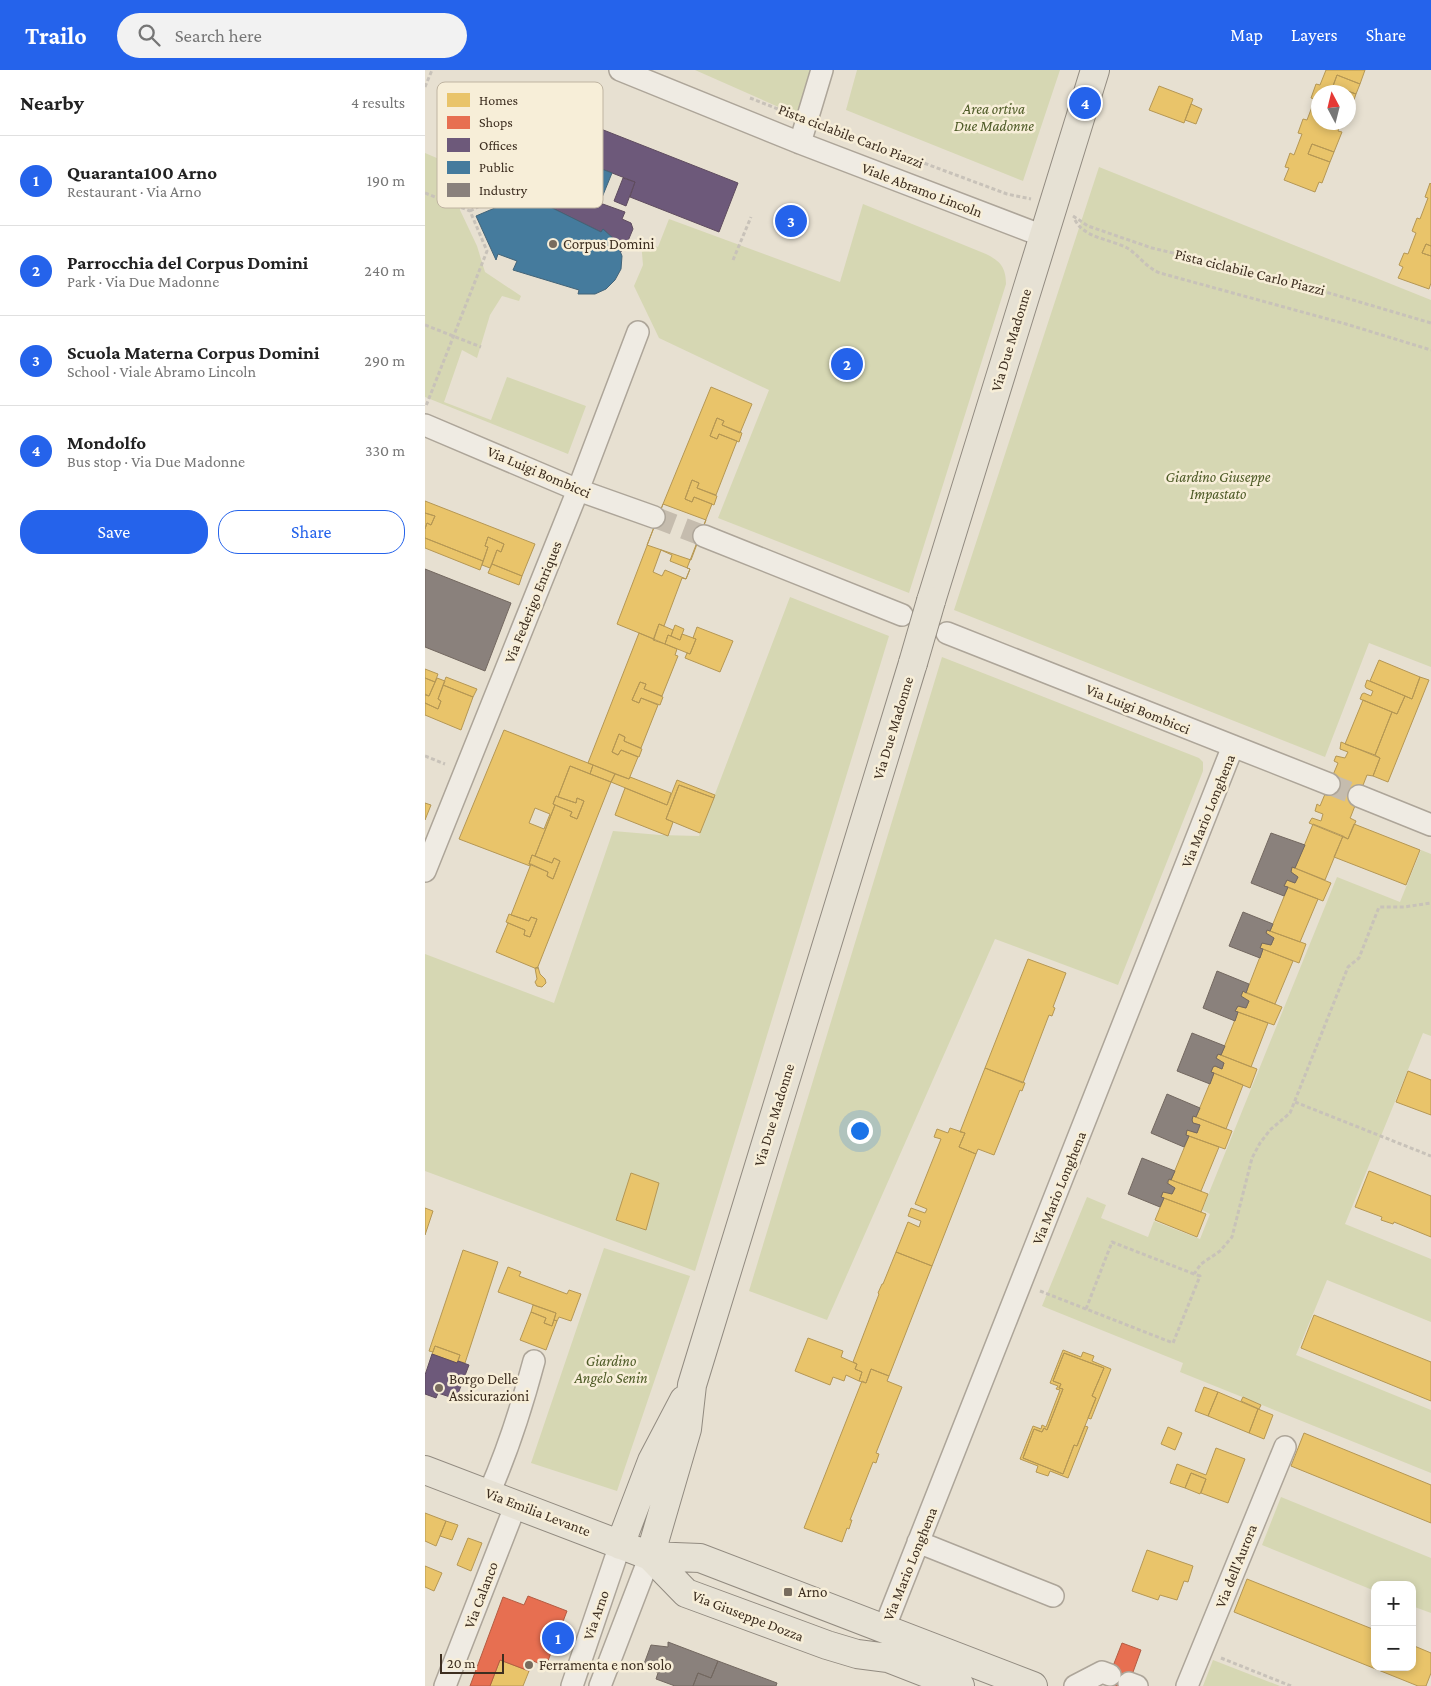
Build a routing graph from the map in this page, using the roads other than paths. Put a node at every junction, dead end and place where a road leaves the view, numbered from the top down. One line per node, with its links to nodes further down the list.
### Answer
1 (620, 70): 4 (street, Viale Abramo Lincoln)
2 (822, 70): 4 (street)
3 (1095, 70): 5 (main road, Via Due Madonne)
4 (800, 143): 5 (street, Viale Abramo Lincoln)
5 (1043, 236): 19 (main road, Via Due Madonne, bridge)
6 (639, 332): 8 (street, Via Federigo Enriques)
7 (425, 425): 8 (street, Via Luigi Bombicci)
8 (578, 490): 9 (street, Via Luigi Bombicci); 17 (street, Via Federigo Enriques)
9 (654, 517)
10 (704, 536): 11 (street)
11 (902, 615)
12 (947, 633): 13 (street, Via Luigi Bombicci)
13 (1233, 746): 14 (street, Via Luigi Bombicci); 24 (street, Via Mario Longhena)
14 (1329, 784)
15 (1359, 796): 16 (street)
16 (1431, 825)
17 (425, 872)
18 (534, 1360): 22 (street)
19 (691, 1385): 25 (main road, Via Due Madonne); 26 (main road, Via Due Madonne)
20 (1285, 1447): 38 (street, Via dell'Aurora)
21 (425, 1470): 22 (main road, Via Emilia Levante)
22 (489, 1493): 23 (main road, Via Emilia Levante)
23 (516, 1504): 25 (main road, Via Emilia Levante); 32 (street, Via Calanco)
24 (918, 1542): 27 (street); 29 (street, Via Mario Longhena)
25 (621, 1545): 26 (main road, Via Emilia Levante); 33 (street, Via Arno)
26 (650, 1556): 28 (main road, Via Giuseppe Dozza); 30 (main road, Via Giuseppe Dozza); 34 (street, Via Arno)
27 (1053, 1596)
28 (849, 1616): 29 (main road, Via Giuseppe Dozza); 30 (main road, Via Giuseppe Dozza)
29 (884, 1629): 36 (main road, Via Giuseppe Dozza)
30 (888, 1658): 35 (main road, Via Giuseppe Dozza)
31 (1110, 1675): 37 (street)
32 (445, 1686)
33 (572, 1686)
34 (600, 1686)
35 (960, 1686)
36 (1033, 1686)
37 (1075, 1686)
38 (1187, 1686)

